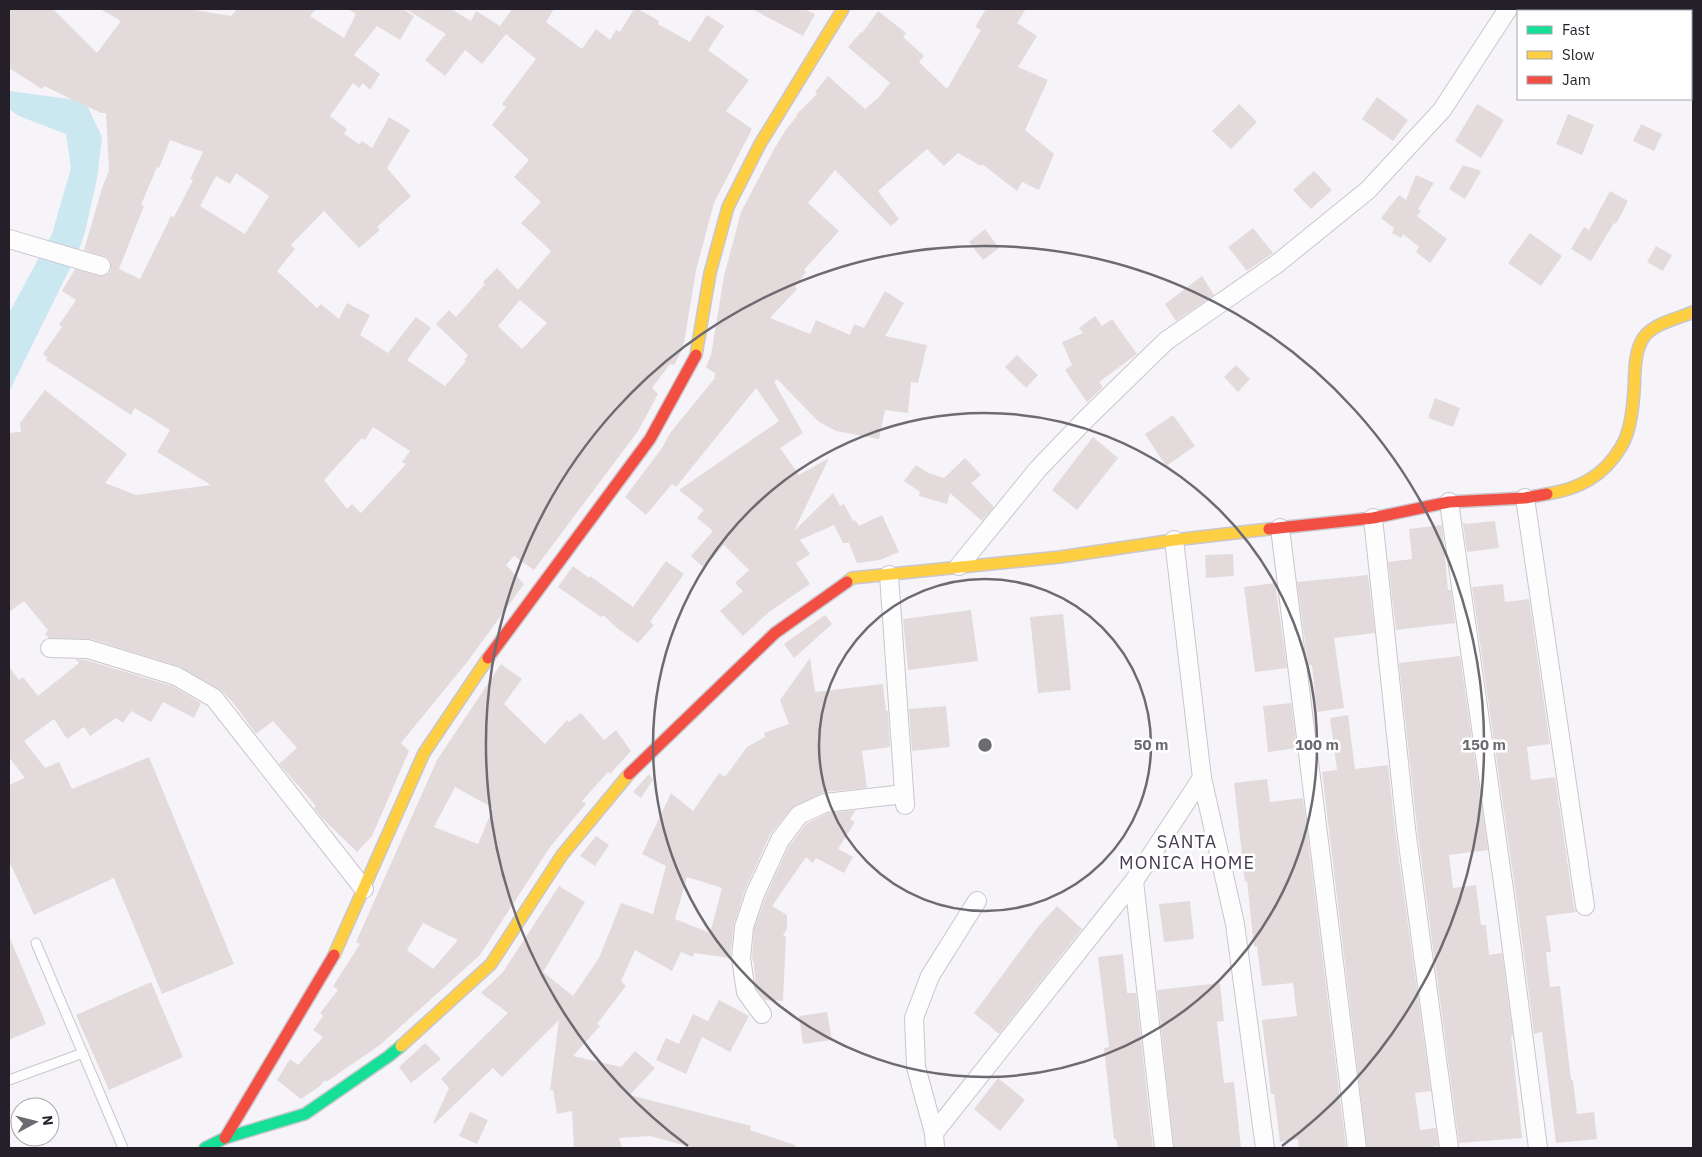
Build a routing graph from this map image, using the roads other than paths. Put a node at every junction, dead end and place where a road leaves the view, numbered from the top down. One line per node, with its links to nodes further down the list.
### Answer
1 (843, 9): 16 (street)
2 (1508, 9): 11 (street)
3 (15, 240): 4 (street)
4 (93, 263)
5 (1693, 312): 6 (street)
6 (1525, 498): 7 (street); 18 (street)
7 (1449, 502): 8 (street); 31 (street)
8 (1373, 518): 9 (street); 30 (street)
9 (1280, 528): 10 (street); 29 (street)
10 (1174, 540): 11 (street); 14 (street)
11 (958, 566): 12 (street)
12 (889, 574): 20 (street); 23 (street)
13 (50, 648): 16 (street)
14 (1202, 778): 15 (street); 28 (street)
15 (1134, 882): 24 (street); 27 (street)
16 (364, 889): 23 (street)
17 (977, 901): 24 (street)
18 (1585, 906)
19 (36, 943): 21 (lane)
20 (762, 1014)
21 (83, 1053): 22 (lane); 25 (lane)
22 (9, 1080)
23 (224, 1138): 26 (street)
24 (934, 1141)
25 (123, 1148)
26 (205, 1148)
27 (1164, 1148)
28 (1265, 1148)
29 (1357, 1148)
30 (1449, 1148)
31 (1538, 1148)

